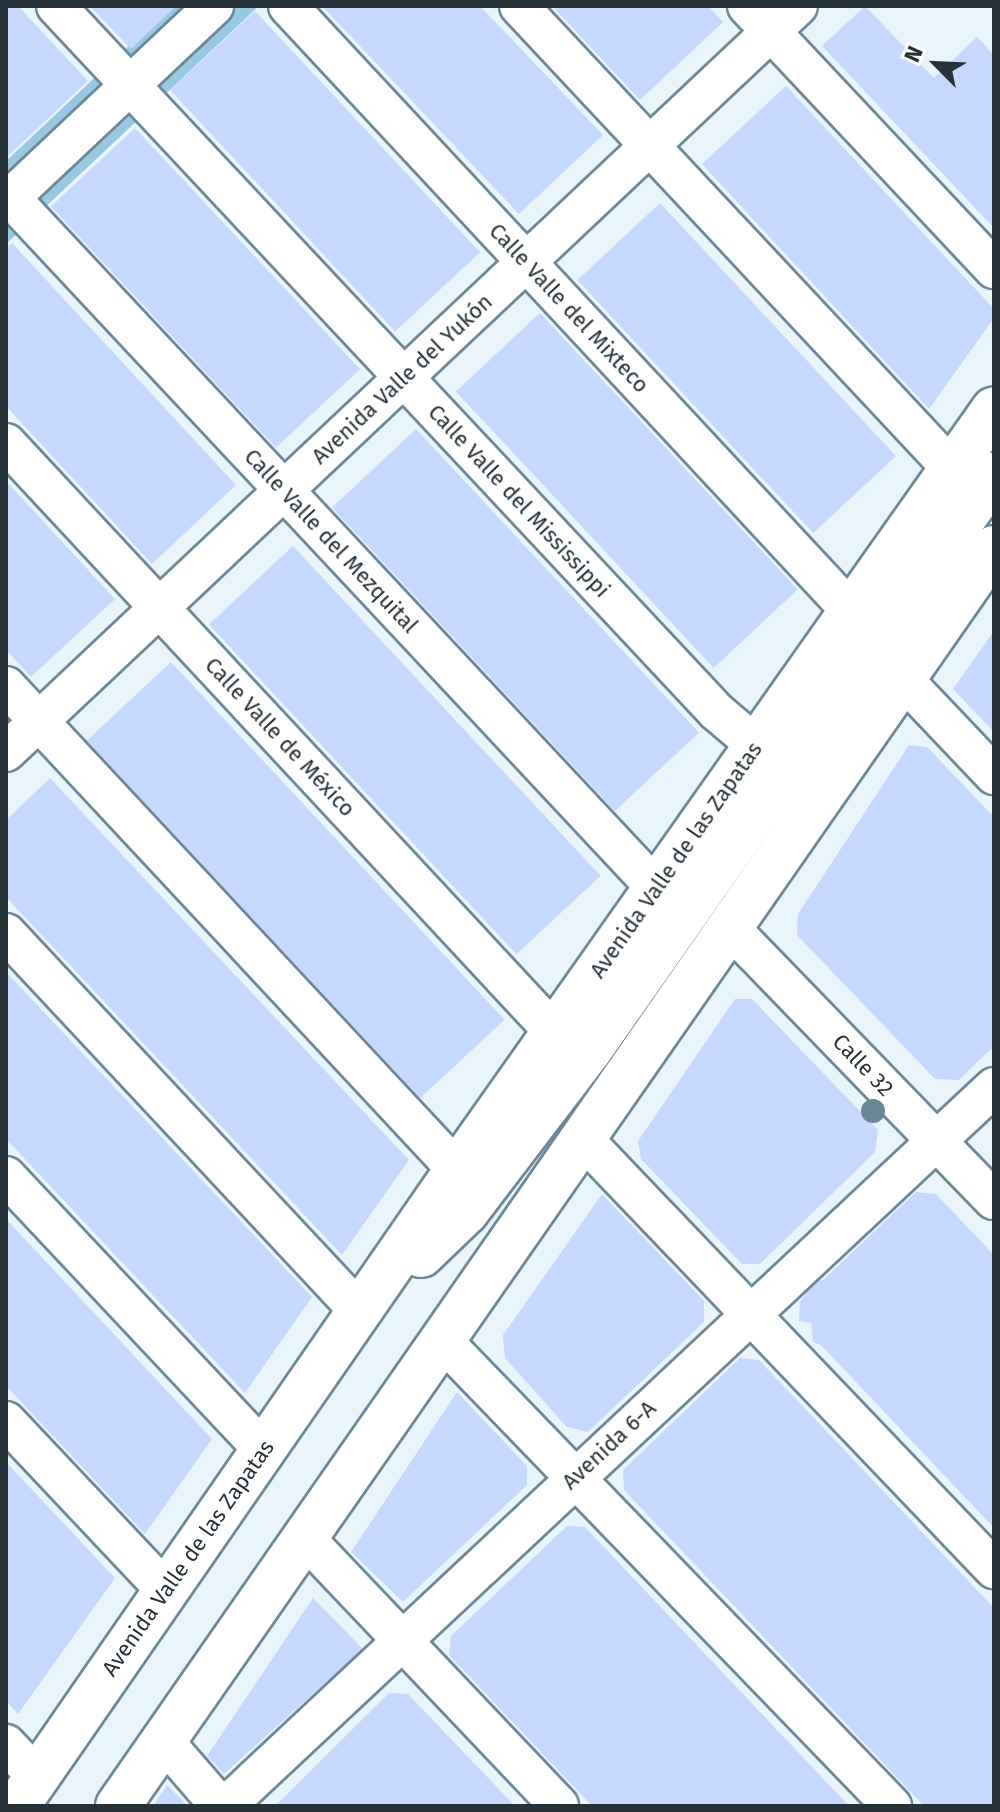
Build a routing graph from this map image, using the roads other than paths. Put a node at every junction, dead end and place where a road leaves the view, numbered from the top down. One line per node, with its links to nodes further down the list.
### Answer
1 (56, 6): 7 (street, Calle Valle del Mississippi)
2 (214, 6): 7 (street)
3 (288, 6): 10 (street, Calle Valle del Mixteco)
4 (519, 6): 8 (street)
5 (798, 6): 6 (street, Avenida Valle del Yukón)
6 (759, 19): 8 (street, Avenida Valle del Yukón); 11 (street)
7 (130, 85): 9 (street); 12 (street, Calle Valle del Mississippi)
8 (650, 145): 10 (street, Avenida Valle del Yukón); 15 (street)
9 (7, 198): 16 (street, Calle Valle del Mezquital)
10 (526, 262): 12 (street, Avenida Valle del Yukón); 19 (street, Calle Valle del Mixteco)
11 (994, 269)
12 (404, 377): 16 (street, Avenida Valle del Yukón); 23 (street, Calle Valle del Mississippi)
13 (994, 409): 15 (main road, Avenida Valle de las Zapatas)
14 (6, 443): 18 (street, Calle Valle de México)
15 (973, 472): 19 (main road, Avenida Valle de las Zapatas); 29 (main road, Avenida Valle de las Zapatas)
16 (284, 490): 18 (street, Avenida Valle del Yukón); 26 (street, Calle Valle del Mezquital)
17 (994, 548): 20 (main road, Avenida Valle de las Zapatas)
18 (159, 608): 22 (street, Avenida Valle del Yukón); 29 (street, Calle Valle de México)
19 (850, 610): 23 (main road, Avenida Valle de las Zapatas)
20 (902, 678): 25 (street); 27 (main road, Avenida Valle de las Zapatas)
21 (6, 686): 22 (street)
22 (39, 721): 24 (street, Avenida Valle del Yukón); 33 (street)
23 (757, 746): 26 (main road, Avenida Valle de las Zapatas)
24 (6, 752)
25 (994, 775)
26 (656, 888): 29 (main road, Avenida Valle de las Zapatas)
27 (732, 930): 31 (street, Calle 32); 32 (main road, Avenida Valle de las Zapatas)
28 (6, 933): 36 (street)
29 (571, 1042): 33 (main road, Avenida Valle de las Zapatas); 36 (main road, Avenida Valle de las Zapatas); 38 (main road, Avenida Valle de las Zapatas)
30 (994, 1087): 31 (street, Avenida 6-A)
31 (937, 1140): 35 (street, Calle 32); 37 (street, Avenida 6-A)
32 (586, 1142): 37 (street); 38 (main road, Avenida Valle de las Zapatas)
33 (457, 1170): 36 (main road, Avenida Valle de las Zapatas)
34 (6, 1176): 40 (street)
35 (994, 1200)
36 (360, 1312): 40 (main road, Avenida Valle de las Zapatas)
37 (751, 1314): 41 (street, Avenida 6-A); 43 (street)
38 (442, 1340): 41 (street); 42 (main road, Avenida Valle de las Zapatas)
39 (6, 1421): 44 (street)
40 (263, 1450): 44 (main road, Avenida Valle de las Zapatas)
41 (577, 1475): 45 (street, Avenida 6-A); 53 (street)
42 (305, 1538): 45 (street); 46 (main road, Avenida Valle de las Zapatas)
43 (994, 1569)
44 (166, 1591): 48 (main road, Avenida Valle de las Zapatas)
45 (403, 1641): 51 (street, Avenida 6-A); 52 (street)
46 (163, 1740): 49 (main road, Avenida Valle de las Zapatas); 50 (street)
47 (6, 1744): 48 (street)
48 (28, 1792)
49 (118, 1806)
50 (220, 1806)
51 (226, 1806)
52 (559, 1806)
53 (892, 1806)

